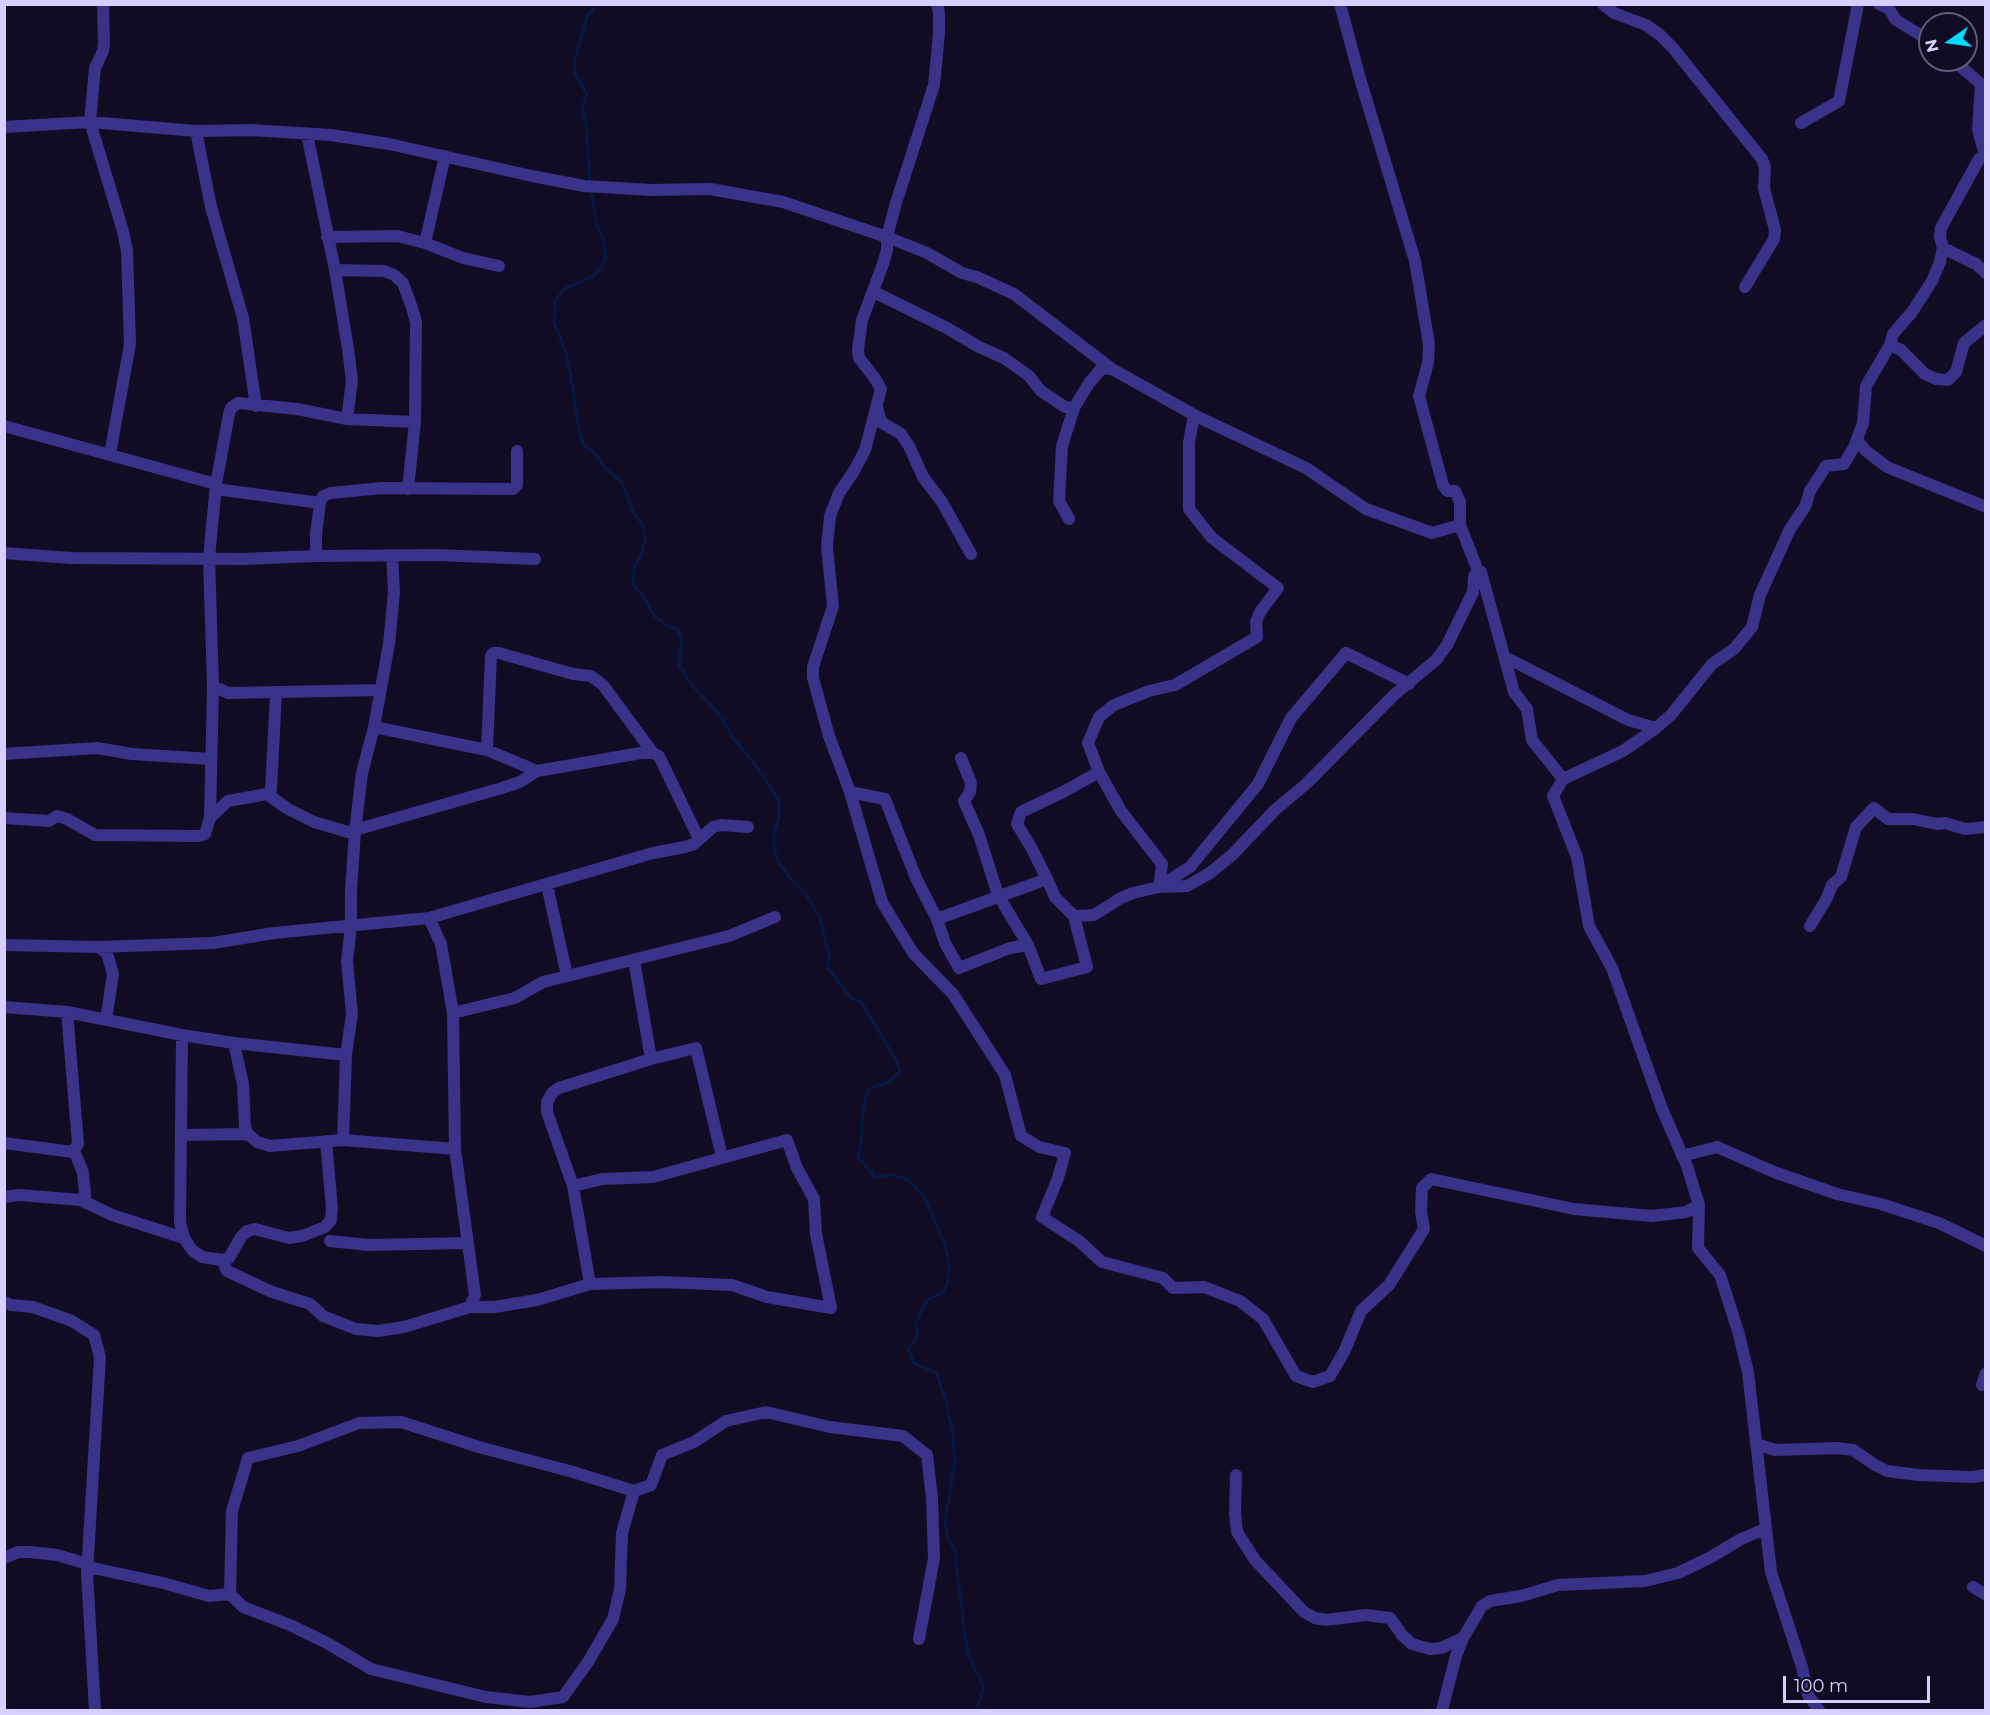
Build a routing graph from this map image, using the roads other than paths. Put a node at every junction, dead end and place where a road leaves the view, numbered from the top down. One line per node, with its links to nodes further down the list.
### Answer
1 (103, 4): 9 (street)
2 (937, 4): 17 (street)
3 (1340, 4): 43 (street)
4 (1603, 4): 23 (street)
5 (1858, 4): 10 (street)
6 (1879, 4): 7 (street)
7 (1918, 34)
8 (1967, 72): 14 (street)
9 (90, 122): 11 (street); 12 (street); 37 (street)
10 (1801, 123)
11 (4, 127)
12 (196, 131): 13 (street); 29 (street)
13 (307, 134): 15 (street); 16 (street)
14 (1985, 155): 19 (street)
15 (445, 156): 17 (street); 18 (street)
16 (327, 237): 18 (street); 21 (street)
17 (887, 237): 24 (street); 27 (street)
18 (425, 243): 20 (street)
19 (1943, 248): 22 (street); 26 (street)
20 (499, 266)
21 (335, 270): 32 (street); 33 (street)
22 (1986, 273)
23 (1745, 287)
24 (874, 292): 28 (street); 30 (street)
25 (1986, 325): 26 (street)
26 (1890, 345): 35 (street)
27 (1112, 369): 30 (street); 31 (street)
28 (876, 401): 45 (street); 66 (street)
29 (256, 406): 32 (street); 38 (street)
30 (1074, 408): 42 (street)
31 (1198, 417): 43 (street); 64 (street)
32 (347, 419): 33 (street)
33 (415, 422): 39 (street)
34 (4, 426): 37 (street)
35 (1857, 440): 41 (street); 57 (street)
36 (517, 451): 39 (street)
37 (110, 454): 38 (street)
38 (216, 487): 40 (street); 48 (street)
39 (408, 489): 40 (street)
40 (320, 503): 47 (street)
41 (1986, 507)
42 (1069, 519)
43 (1460, 525): 50 (street)
44 (4, 554): 48 (street)
45 (971, 554)
46 (393, 555): 47 (street); 49 (street); 54 (street)
47 (316, 556): 48 (street)
48 (209, 558): 53 (street)
49 (535, 559)
50 (1478, 571): 51 (street); 52 (street)
51 (1505, 657): 57 (street); 65 (street)
52 (1409, 684): 76 (street); 76 (street)
53 (213, 686): 55 (street); 62 (street)
54 (381, 690): 55 (street); 56 (street)
55 (276, 693): 67 (street)
56 (374, 727): 58 (street); 72 (street)
57 (1656, 728): 65 (street)
58 (487, 750): 59 (street); 63 (street)
59 (653, 753): 63 (street); 73 (street)
60 (4, 754): 62 (street)
61 (962, 758): 77 (street)
62 (211, 759): 69 (street)
63 (537, 771): 72 (street)
64 (1099, 772): 74 (street); 76 (street)
65 (1563, 779): 104 (street)
66 (850, 792): 81 (street); 109 (street)
67 (267, 794): 69 (street); 72 (street)
68 (4, 818): 69 (street)
69 (210, 818)
70 (748, 827): 73 (street)
71 (1986, 827): 82 (street)
72 (355, 831): 83 (street)
73 (699, 839): 75 (street)
74 (1047, 879): 77 (street); 78 (street)
75 (548, 885): 80 (street); 88 (street)
76 (1159, 887): 78 (street)
77 (998, 895): 81 (street); 85 (street)
78 (1074, 916): 85 (street)
79 (775, 917): 87 (street)
80 (429, 918): 83 (street); 91 (street)
81 (937, 919): 85 (street)
82 (1810, 926)
83 (351, 927): 86 (street); 95 (street)
84 (4, 945): 86 (street)
85 (1028, 945)
86 (99, 947): 92 (street)
87 (634, 960): 88 (street); 96 (street)
88 (567, 976): 91 (street)
89 (4, 1007): 90 (street)
90 (67, 1012): 92 (street); 102 (street)
91 (453, 1013): 103 (street)
92 (106, 1020): 93 (street)
93 (182, 1035): 94 (street); 98 (street)
94 (234, 1043): 95 (street); 97 (street)
95 (345, 1056): 99 (street)
96 (651, 1059): 105 (street); 106 (street)
97 (248, 1134): 98 (street); 100 (street)
98 (181, 1135): 110 (street)
99 (343, 1140): 100 (street); 103 (street)
100 (326, 1141): 114 (street)
101 (4, 1143): 102 (street)
102 (74, 1149): 108 (street)
103 (455, 1149): 113 (street)
104 (1682, 1156): 109 (street); 112 (street)
105 (722, 1157): 106 (street); 115 (street)
106 (573, 1186): 115 (street)
107 (4, 1197): 108 (street)
108 (86, 1203): 110 (street)
109 (1699, 1205): 118 (street)
110 (184, 1238): 114 (street)
111 (330, 1241): 113 (street)
112 (1984, 1242)
113 (467, 1243): 117 (street)
114 (222, 1260): 117 (street)
115 (590, 1284): 117 (street)
116 (4, 1302): 124 (street)
117 (470, 1307)
118 (1757, 1444): 120 (street); 122 (street)
119 (1236, 1475): 128 (street)
120 (1986, 1475)
121 (634, 1491): 126 (street); 126 (street); 129 (street)
122 (1765, 1529): 128 (street); 132 (street)
123 (4, 1558): 124 (street)
124 (88, 1565): 126 (street); 130 (street)
125 (1973, 1587): 127 (street)
126 (230, 1594)
127 (1986, 1595)
128 (1463, 1638): 131 (street)
129 (919, 1639)
130 (94, 1710)
131 (1442, 1710)
132 (1819, 1710)

